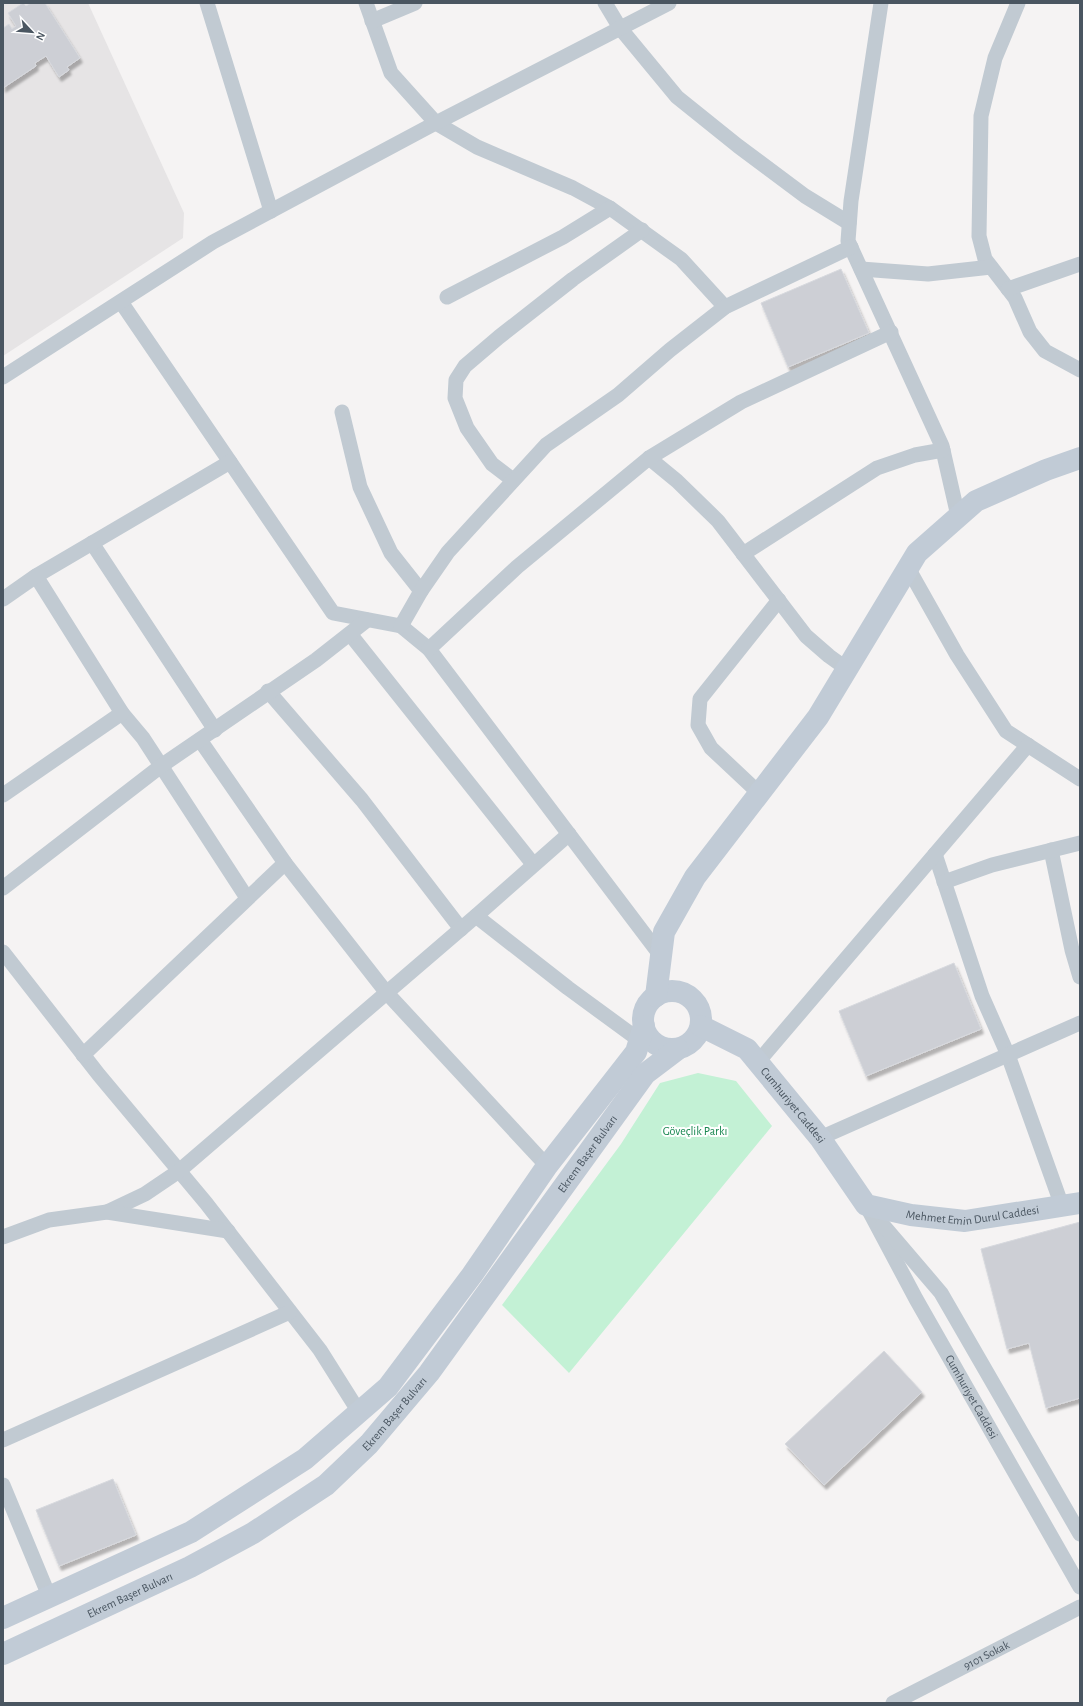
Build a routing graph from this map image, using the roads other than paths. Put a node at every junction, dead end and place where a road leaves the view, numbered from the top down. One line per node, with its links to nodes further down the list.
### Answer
1 (207, 3): 12 (street)
2 (366, 3): 8 (street)
3 (415, 3): 8 (street)
4 (605, 3): 9 (street)
5 (669, 3): 9 (street)
6 (881, 3): 13 (street)
7 (1018, 3): 17 (street)
8 (372, 21): 10 (street)
9 (620, 28): 10 (street); 13 (street)
10 (436, 123): 11 (street); 12 (street)
11 (610, 208): 14 (street); 20 (street)
12 (271, 212): 21 (street)
13 (849, 223): 15 (street)
14 (642, 230): 22 (street); 31 (street)
15 (851, 248): 18 (street); 22 (street)
16 (1080, 264): 19 (street)
17 (991, 267): 18 (street); 19 (street)
18 (861, 269): 23 (street)
19 (1008, 289): 24 (street)
20 (447, 297)
21 (120, 302): 25 (street); 30 (street)
22 (725, 307): 31 (street)
23 (891, 332): 27 (street); 28 (street)
24 (1080, 370)
25 (3, 377)
26 (342, 412): 37 (street)
27 (943, 450): 32 (street); 34 (street)
28 (649, 458): 34 (street); 43 (street)
29 (1080, 458): 32 (main road)
30 (230, 462): 33 (street); 40 (street)
31 (513, 480): 37 (street)
32 (958, 516): 35 (main road)
33 (92, 543): 36 (street); 47 (street)
34 (743, 554): 39 (street)
35 (908, 568): 44 (main road); 49 (street)
36 (36, 576): 38 (street); 46 (street)
37 (421, 591): 41 (street)
38 (3, 599)
39 (779, 600): 44 (street); 52 (street)
40 (367, 620): 41 (street); 42 (street)
41 (401, 626): 43 (street)
42 (350, 634): 45 (street); 59 (street)
43 (429, 649): 54 (street)
44 (847, 668): 52 (main road)
45 (268, 691): 47 (street); 64 (street)
46 (122, 713): 50 (street); 53 (street)
47 (216, 730): 48 (street)
48 (200, 740): 50 (street); 58 (street)
49 (1028, 745): 51 (street); 57 (street)
50 (161, 766): 61 (street); 62 (street)
51 (1080, 779)
52 (759, 793): 66 (main road)
53 (3, 795)
54 (569, 834): 59 (street); 66 (street)
55 (1080, 843): 56 (street)
56 (1051, 850): 60 (street); 67 (street)
57 (935, 854): 60 (street); 76 (street)
58 (285, 863): 62 (street); 68 (street)
59 (533, 864): 63 (street)
60 (944, 882): 75 (street)
61 (3, 888)
62 (247, 898): 74 (street)
63 (476, 916): 64 (street); 72 (street)
64 (461, 928): 68 (street)
65 (3, 952): 74 (street)
66 (661, 956): 69 (main road)
67 (1080, 977)
68 (386, 992): 78 (street); 79 (street)
69 (656, 996): 71 (main road); 72 (main road)
70 (1080, 1023): 75 (street)
71 (701, 1026): 73 (main road); 76 (main road, Cumhuriyet Caddesi)
72 (641, 1033): 73 (main road); 78 (main road, Ekrem Başer Bulvarı)
73 (678, 1049): 94 (main road, Ekrem Başer Bulvarı)
74 (82, 1055): 79 (street)
75 (1008, 1055): 77 (street); 80 (street)
76 (758, 1062): 77 (main road, Cumhuriyet Caddesi)
77 (820, 1138): 81 (main road, Cumhuriyet Caddesi)
78 (547, 1166): 86 (main road, Ekrem Başer Bulvarı)
79 (179, 1171): 82 (street); 83 (street)
80 (1071, 1204): 81 (main road, Mehmet Emin Durul Caddesi)
81 (866, 1205): 89 (street, Cumhuriyet Caddesi); 90 (street, Cumhuriyet Caddesi)
82 (107, 1212): 83 (street); 84 (street)
83 (228, 1231): 85 (street)
84 (3, 1237)
85 (290, 1312): 86 (street); 87 (street)
86 (359, 1412): 91 (main road, Ekrem Başer Bulvarı)
87 (3, 1440)
88 (3, 1484): 91 (street)
89 (1080, 1534)
90 (1080, 1586)
91 (49, 1596): 93 (main road, Ekrem Başer Bulvarı)
92 (1080, 1607): 95 (street, 9101 Sokak)
93 (3, 1618)
94 (3, 1654)
95 (916, 1698): 96 (street, 9101 Sokak)
96 (893, 1703)

